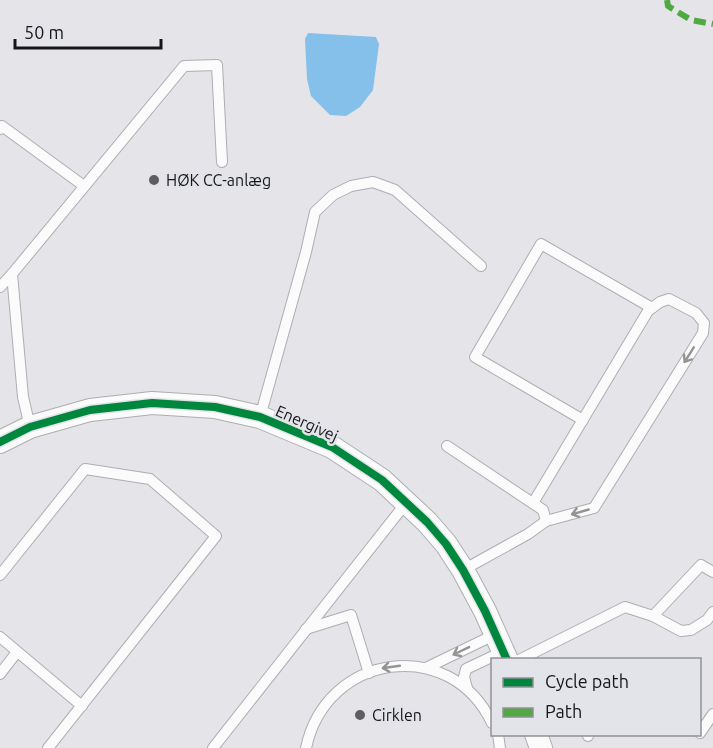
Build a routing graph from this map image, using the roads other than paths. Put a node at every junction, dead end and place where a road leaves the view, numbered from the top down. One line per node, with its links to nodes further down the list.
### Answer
1 (0, 129): 3 (lane)
2 (222, 162): 3 (lane)
3 (84, 186): 5 (lane)
4 (481, 266): 8 (lane)
5 (12, 274): 6 (lane); 10 (lane)
6 (0, 287)
7 (652, 308): 9 (lane); 9 (lane); 15 (lane, one-way to 15)
8 (260, 417): 10 (street, Energivej); 13 (street, Energivej)
9 (583, 420): 14 (lane)
10 (30, 427): 11 (street, Energivej)
11 (0, 442)
12 (447, 446): 14 (lane)
13 (406, 503): 16 (street, Energivej); 21 (lane)
14 (533, 503): 15 (lane)
15 (546, 521): 16 (lane)
16 (463, 570): 23 (street, Energivej)
17 (713, 572): 20 (lane)
18 (0, 575): 31 (lane)
19 (713, 612): 20 (lane)
20 (653, 616): 23 (lane)
21 (306, 629): 28 (lane); 36 (lane)
22 (0, 638): 24 (lane)
23 (507, 651): 26 (lane); 27 (lane, one-way to 27)
24 (17, 652): 29 (lane); 31 (lane)
25 (491, 658): 30 (lane)
26 (491, 658)
27 (426, 668): 28 (lane, one-way to 28); 30 (lane)
28 (369, 673): 37 (lane)
29 (0, 674)
30 (467, 688): 33 (lane)
31 (82, 706): 35 (lane)
32 (713, 714): 34 (lane)
33 (491, 721)
34 (701, 732)
35 (48, 748)
36 (213, 748)
37 (306, 748)

